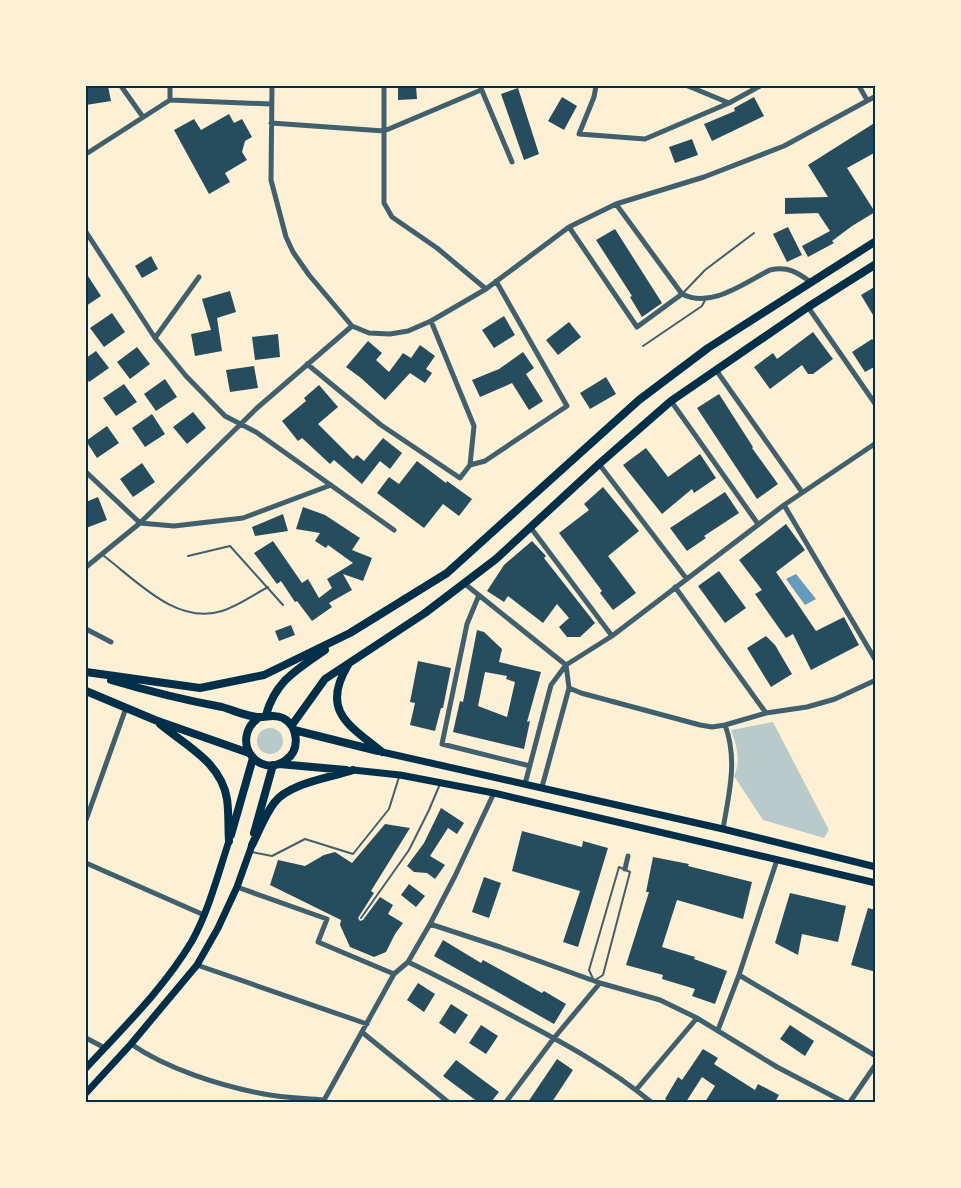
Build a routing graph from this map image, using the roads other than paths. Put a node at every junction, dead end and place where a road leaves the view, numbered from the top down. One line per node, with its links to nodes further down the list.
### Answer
1 (121, 86): 15 (street)
2 (170, 86): 11 (street)
3 (272, 86): 14 (street)
4 (384, 86): 17 (street)
5 (596, 86): 13 (street)
6 (688, 86): 13 (street)
7 (760, 86): 13 (street)
8 (858, 86): 12 (street)
9 (480, 88): 17 (street); 19 (street)
10 (876, 96): 12 (street)
11 (170, 100): 14 (street); 15 (street)
12 (867, 100): 20 (street)
13 (729, 103)
14 (271, 104): 16 (street)
15 (142, 117): 18 (street)
16 (270, 123): 17 (street); 34 (street)
17 (384, 131): 29 (street)
18 (86, 154)
19 (512, 162)
20 (616, 204): 21 (street); 30 (street)
21 (569, 227): 27 (street); 30 (street)
22 (86, 232): 35 (street)
23 (754, 233): 30 (lane)
24 (876, 241): 28 (highway)
25 (876, 264): 32 (highway)
26 (199, 277): 35 (street)
27 (496, 281): 29 (street); 44 (street)
28 (812, 283): 31 (street); 63 (highway)
29 (486, 289): 33 (street)
30 (682, 294): 31 (street)
31 (706, 299): 36 (lane)
32 (808, 307): 38 (highway); 40 (street)
33 (431, 321): 34 (street); 44 (street)
34 (352, 326): 37 (street)
35 (155, 338): 41 (street)
36 (643, 346)
37 (307, 364): 41 (street); 44 (street)
38 (717, 370): 39 (highway); 47 (street)
39 (671, 401): 43 (highway); 50 (street)
40 (876, 405)
41 (240, 424): 46 (street); 49 (street)
42 (876, 442): 47 (street)
43 (599, 464): 51 (highway); 56 (street)
44 (470, 465)
45 (86, 472): 49 (street)
46 (331, 485): 49 (street); 52 (street)
47 (802, 492): 48 (street)
48 (784, 505): 50 (street); 67 (street)
49 (140, 523): 53 (street)
50 (758, 524): 56 (street)
51 (531, 528): 57 (highway); 64 (street)
52 (394, 530)
53 (102, 554): 55 (street); 59 (lane)
54 (188, 556): 59 (lane)
55 (86, 567)
56 (687, 579): 58 (street)
57 (465, 584): 60 (street); 66 (highway)
58 (675, 587): 64 (street); 74 (street)
59 (268, 588): 61 (lane)
60 (479, 595): 68 (street); 82 (street)
61 (283, 605)
62 (86, 629): 65 (street)
63 (350, 633): 69 (highway); 75 (highway)
64 (612, 636): 68 (street)
65 (111, 642)
66 (351, 661): 78 (highway); 79 (highway)
67 (876, 661)
68 (566, 665): 71 (street); 82 (street)
69 (86, 672): 75 (highway)
70 (876, 680): 74 (street)
71 (569, 688): 77 (street); 87 (street)
72 (86, 691): 73 (highway)
73 (126, 708): 76 (highway); 89 (street)
74 (766, 713): 77 (street)
75 (262, 716): 78 (highway); 80 (highway)
76 (155, 720): 80 (highway); 91 (highway)
77 (725, 725): 90 (street)
78 (293, 727): 79 (highway); 81 (highway)
79 (382, 752): 86 (main road)
80 (251, 756): 81 (highway); 91 (highway)
81 (276, 765): 83 (highway); 92 (highway)
82 (530, 766): 86 (street)
83 (353, 770): 84 (main road); 92 (highway)
84 (400, 775): 85 (main road); 92 (lane)
85 (441, 782): 88 (main road); 101 (lane)
86 (525, 784): 87 (main road)
87 (542, 787): 90 (main road)
88 (494, 793): 94 (main road); 102 (street)
89 (86, 820)
90 (723, 829): 96 (main road)
91 (229, 841): 100 (main road)
92 (250, 849): 99 (main road)
93 (628, 855): 97 (street)
94 (777, 860): 98 (main road); 106 (street)
95 (86, 863): 100 (street)
96 (876, 867)
97 (625, 869): 107 (lane); 107 (lane)
98 (876, 883)
99 (237, 887): 104 (main road); 105 (street)
100 (204, 915): 116 (main road)
101 (361, 918)
102 (430, 924): 103 (street); 107 (street)
103 (408, 962): 105 (street); 114 (street)
104 (197, 965): 110 (street); 115 (main road)
105 (394, 974): 110 (street)
106 (740, 975): 111 (street); 117 (street)
107 (594, 981): 108 (street)
108 (600, 983): 109 (street); 114 (street)
109 (697, 1018): 111 (street); 120 (street)
110 (367, 1024): 112 (street)
111 (718, 1030): 127 (street)
112 (363, 1033): 123 (street); 124 (street)
113 (86, 1038): 116 (street)
114 (554, 1038): 120 (street); 125 (street)
115 (131, 1044): 121 (main road); 123 (street)
116 (105, 1048): 119 (main road)
117 (876, 1056)
118 (876, 1064): 128 (street)
119 (86, 1068)
120 (636, 1090): 122 (street)
121 (86, 1093)
122 (642, 1099): 126 (street)
123 (324, 1101)
124 (448, 1102)
125 (506, 1102)
126 (651, 1102)
127 (844, 1102)
128 (850, 1102)

